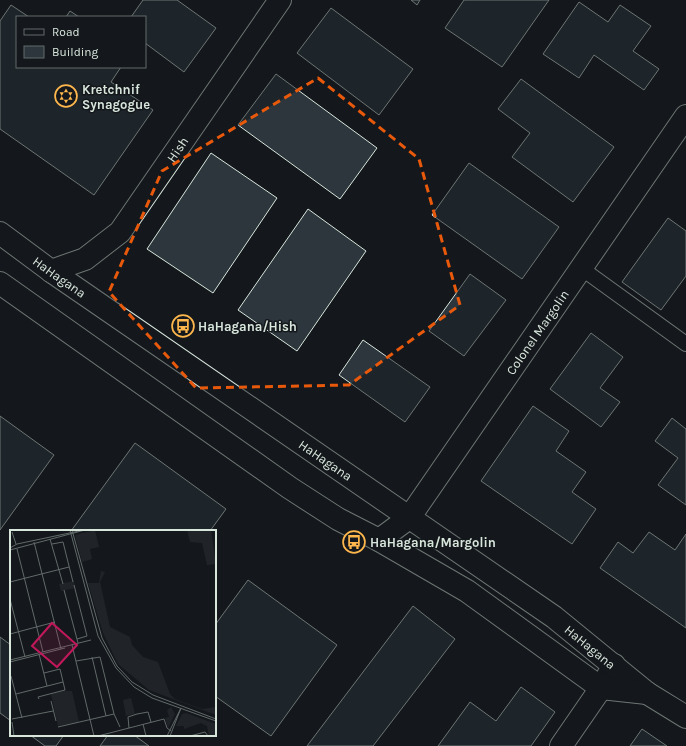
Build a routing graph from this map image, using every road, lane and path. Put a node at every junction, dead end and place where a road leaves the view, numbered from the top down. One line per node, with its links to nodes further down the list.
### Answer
1 (280, 0): 5 (street, Hish)
2 (686, 116): 4 (street, Colonel Margolin)
3 (0, 233): 5 (street, HaHagana)
4 (581, 268): 7 (lane); 8 (street, Colonel Margolin)
5 (51, 271): 8 (street, HaHagana)
6 (0, 283): 9 (street, HaHagana)
7 (686, 344)
8 (409, 518): 9 (street, Colonel Margolin); 10 (street, HaHagana)
9 (379, 540): 11 (street, HaHagana)
10 (614, 665): 11 (street); 12 (street, HaHagana)
11 (601, 688): 12 (street, HaHagana); 14 (street)
12 (647, 693): 13 (street, HaHagana)
13 (686, 717)
14 (561, 746)

